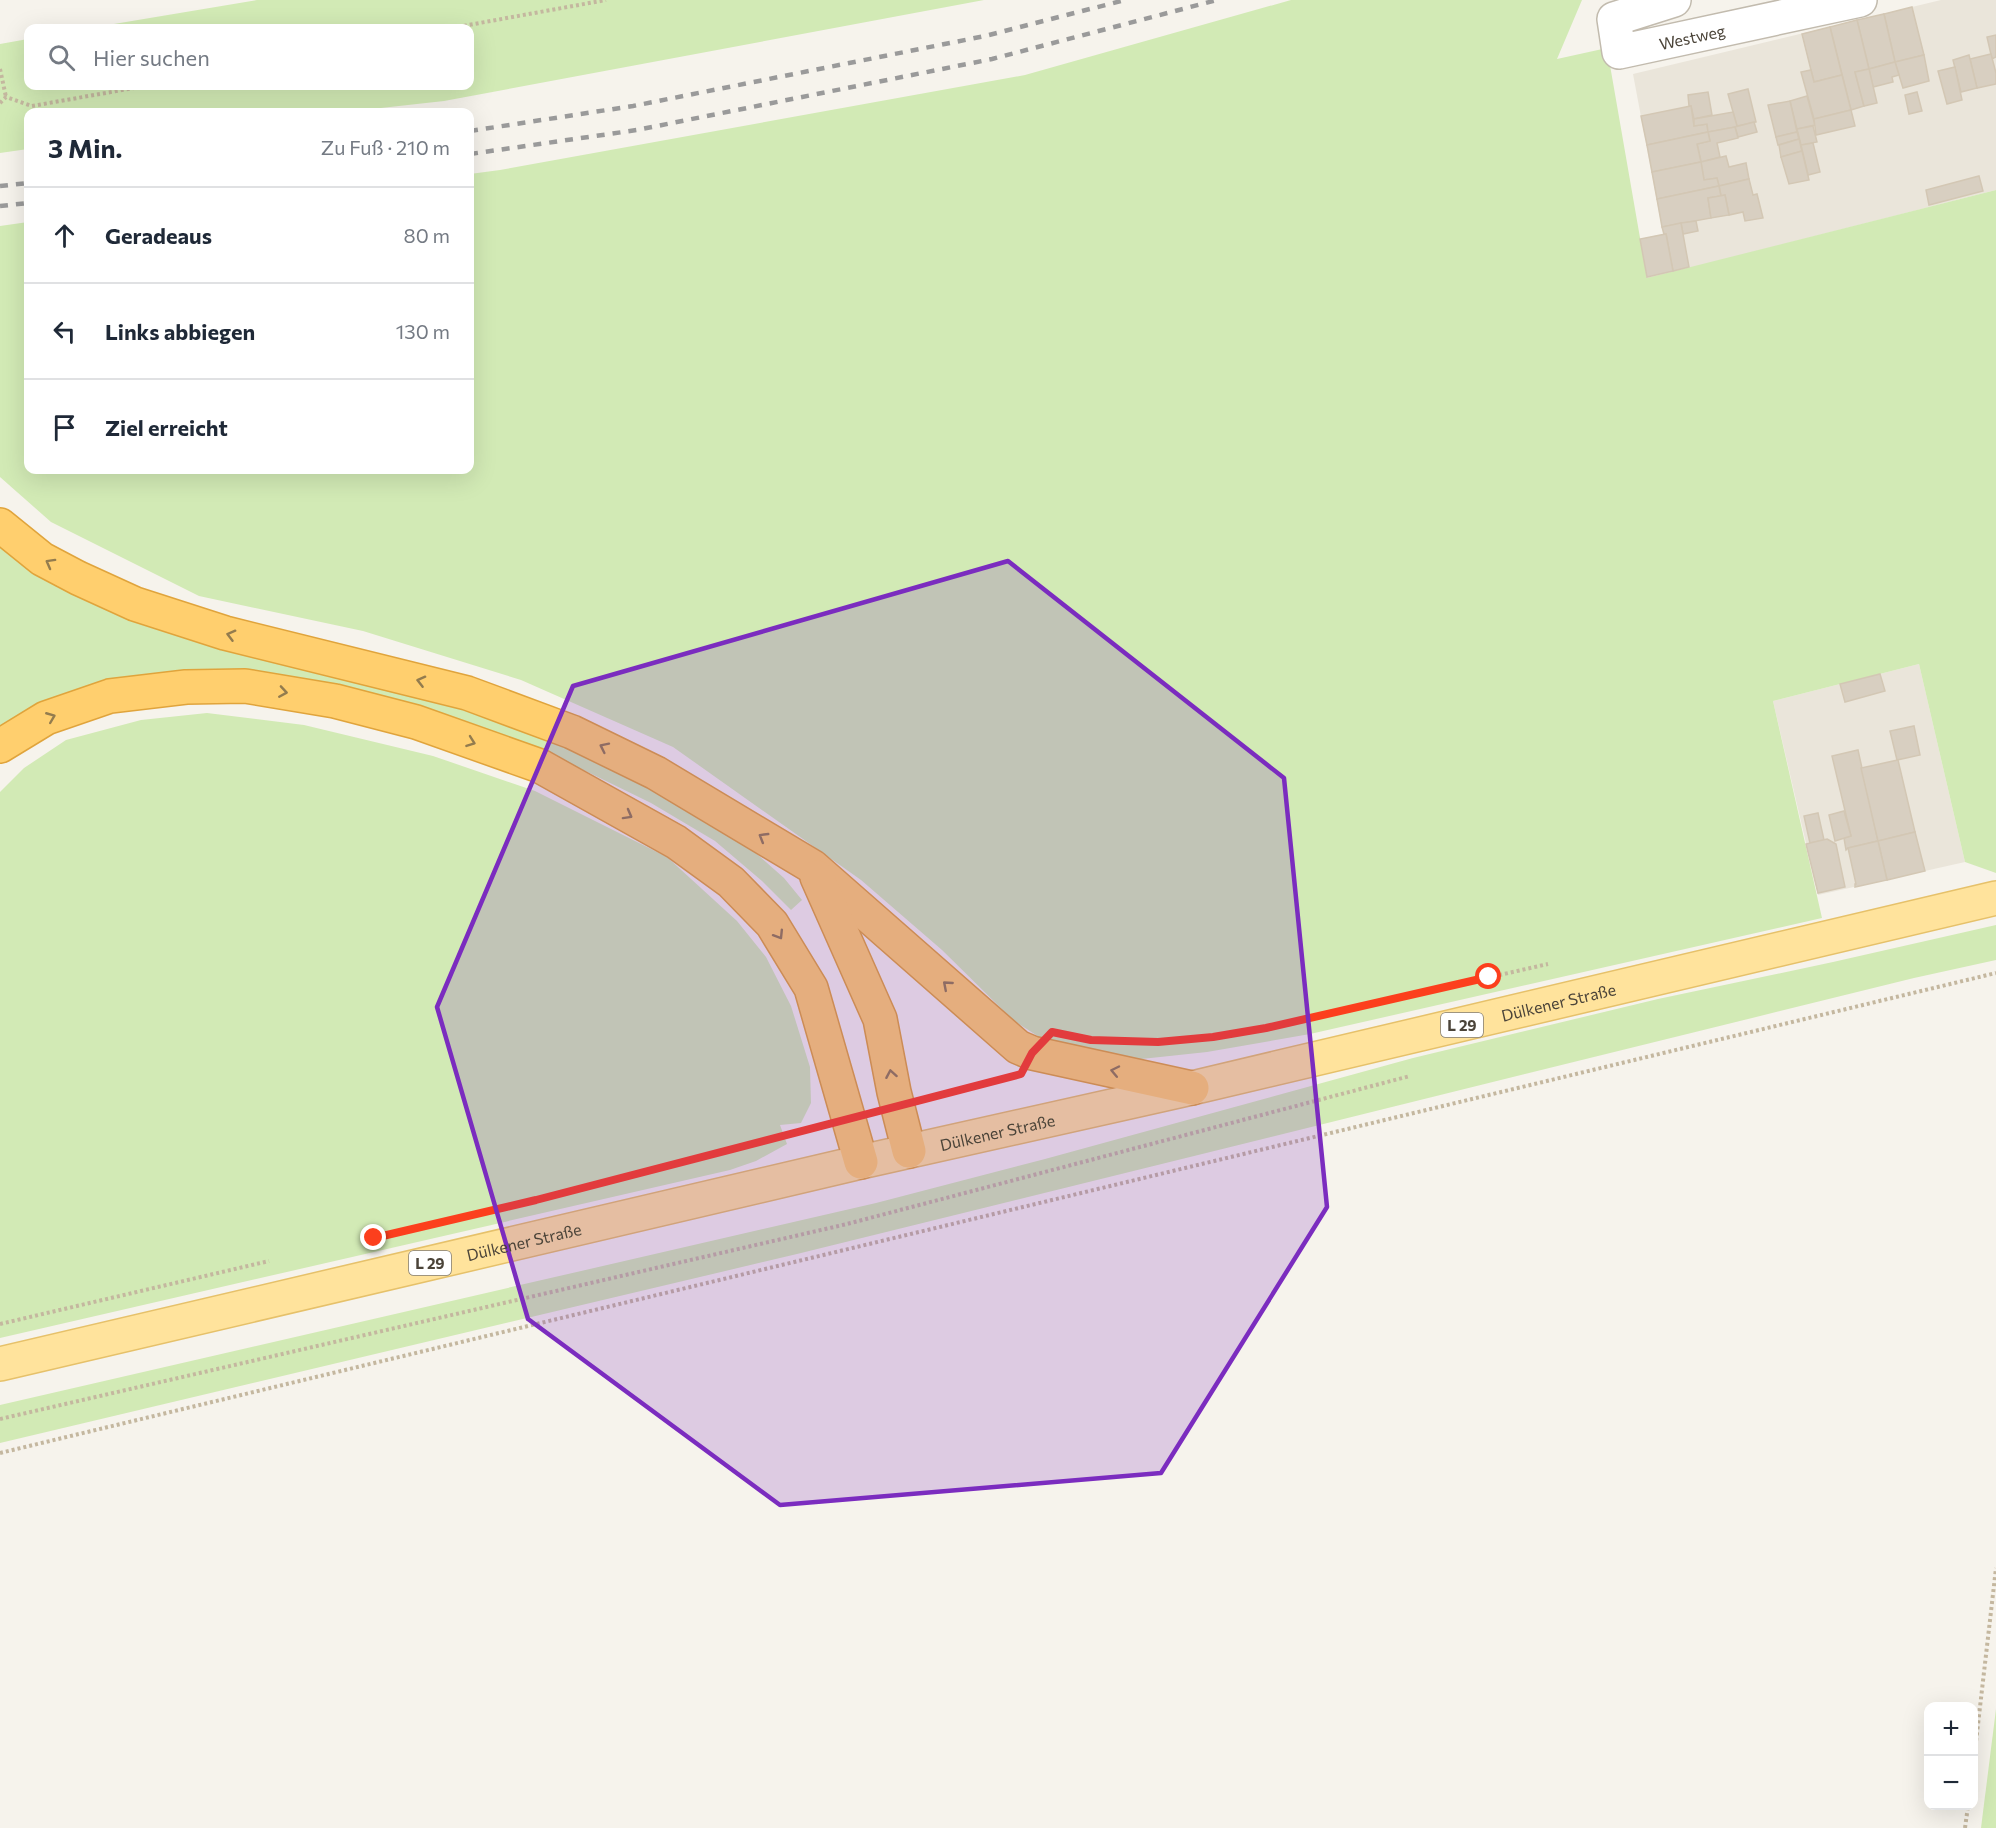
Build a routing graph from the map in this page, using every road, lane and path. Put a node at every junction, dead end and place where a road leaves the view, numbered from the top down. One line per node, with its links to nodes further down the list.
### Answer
1 (606, 0): 4 (path)
2 (1674, 0): 3 (street, Westweg)
3 (1860, 0)
4 (474, 24)
5 (0, 69): 7 (path)
6 (122, 90): 7 (path)
7 (6, 97): 8 (path)
8 (0, 103)
9 (0, 525): 11 (highway, one-way to 9)
10 (0, 746): 20 (highway, one-way to 20)
11 (813, 867): 16 (highway, one-way to 11); 19 (highway, one-way to 11)
12 (1996, 898): 18 (main road, Dülkener Straße / L 29)
13 (1558, 962): 15 (path)
14 (1996, 973): 28 (path)
15 (1147, 1042)
16 (1032, 1053): 18 (highway, one-way to 16); 19 (path)
17 (1416, 1074): 27 (path)
18 (1192, 1088): 21 (main road, Dülkener Straße / L 29)
19 (897, 1106): 21 (highway)
20 (848, 1118): 22 (highway); 23 (path)
21 (909, 1151): 22 (main road, Dülkener Straße / L 29)
22 (861, 1162): 26 (main road, Dülkener Straße / L 29)
23 (559, 1194)
24 (269, 1261): 25 (path)
25 (0, 1324)
26 (0, 1364)
27 (0, 1419)
28 (0, 1453)
29 (1996, 1568): 30 (path)
30 (1974, 1756)
31 (1967, 1810): 32 (path)
32 (1965, 1828)

